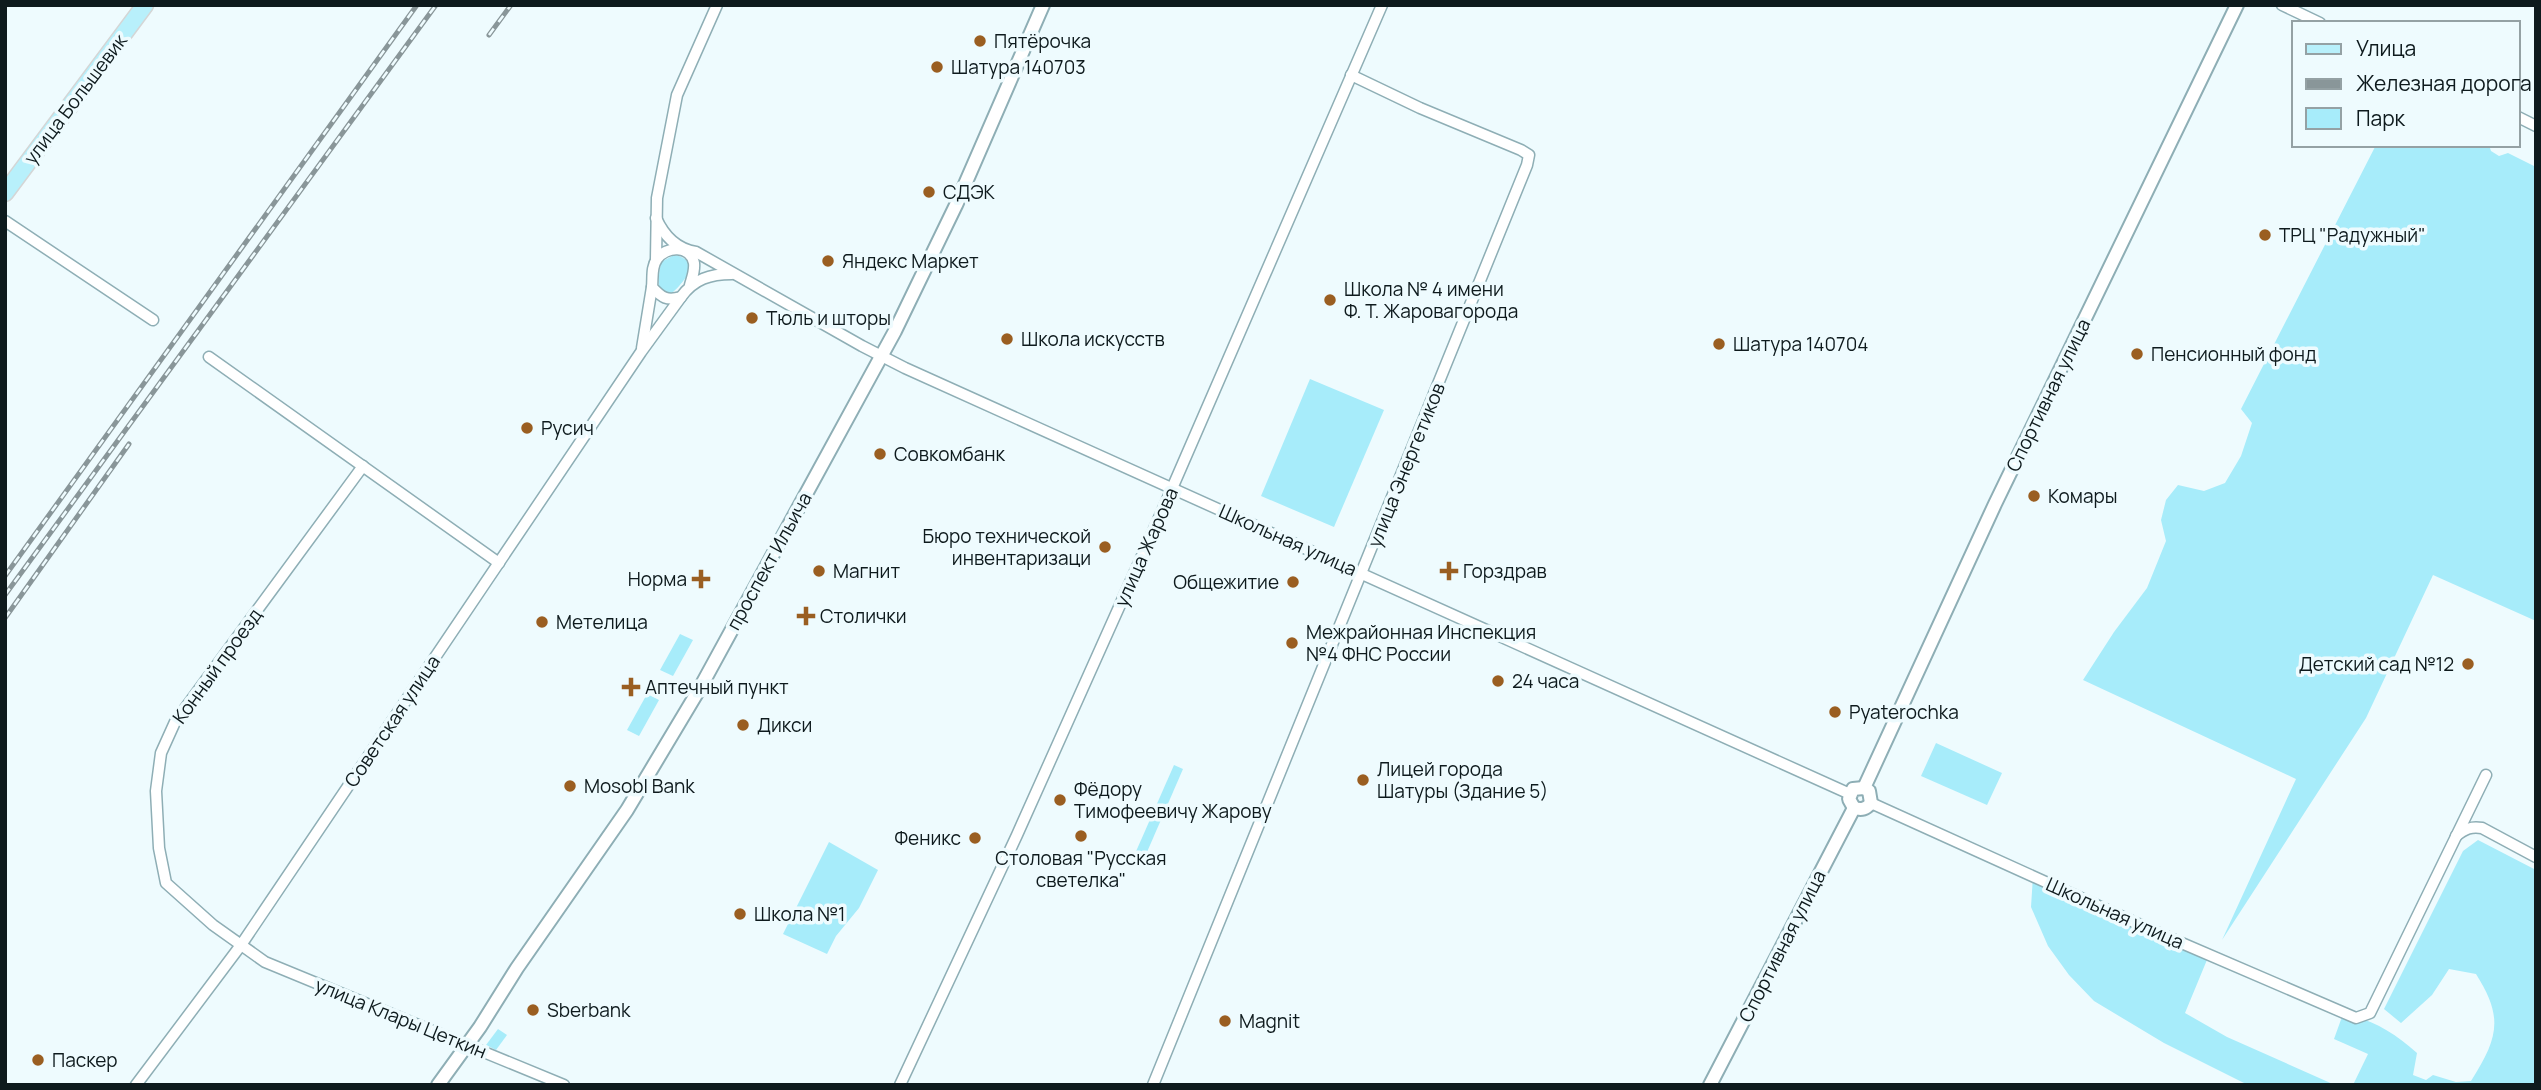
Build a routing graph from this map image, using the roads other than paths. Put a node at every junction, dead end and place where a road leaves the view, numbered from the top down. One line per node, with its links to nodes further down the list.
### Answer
1 (145, 5): 11 (main road, улица Большевик)
2 (717, 5): 12 (street)
3 (1043, 5): 22 (street, проспект Ильича)
4 (1382, 5): 8 (street, улица Жарова)
5 (2237, 5): 29 (street, Спортивная улица)
6 (2282, 5): 7 (street)
7 (2316, 21)
8 (1351, 75): 25 (street, улица Жарова); 27 (street, улица Энергетиков)
9 (2520, 118): 10 (street)
10 (2536, 126)
11 (5, 193)
12 (656, 218): 14 (street); 15 (street)
13 (5, 221): 20 (street)
14 (683, 250): 15 (street); 16 (street, Школьная улица); 17 (street)
15 (656, 259): 18 (street)
16 (733, 274): 17 (street); 22 (street, Школьная улица)
17 (690, 285): 19 (street)
18 (652, 287): 19 (street); 21 (street, Советская улица)
19 (681, 297): 21 (street, Советская улица)
20 (153, 320)
21 (641, 352): 26 (street, Советская улица)
22 (881, 356): 25 (street, Школьная улица); 36 (street, проспект Ильича)
23 (209, 357): 24 (street)
24 (363, 466): 26 (street); 35 (street, Конный проезд)
25 (1172, 489): 27 (street, Школьная улица); 40 (street, улица Жарова)
26 (499, 563): 35 (street, Советская улица)
27 (1363, 573): 30 (street, Школьная улица); 41 (street, улица Энергетиков)
28 (2486, 775): 33 (street)
29 (1864, 788): 30 (street); 31 (street)
30 (1850, 794): 32 (street)
31 (1871, 803): 32 (street); 33 (street, Школьная улица)
32 (1854, 808): 42 (street, Спортивная улица)
33 (2453, 839): 34 (street)
34 (2536, 857)
35 (241, 945): 36 (street, улица Клары Цеткин); 37 (street, Советская улица)
36 (467, 1045): 38 (street, проспект Ильича); 39 (street, улица Клары Цеткин)
37 (136, 1085)
38 (438, 1085)
39 (564, 1085)
40 (900, 1085)
41 (1153, 1085)
42 (1710, 1085)

